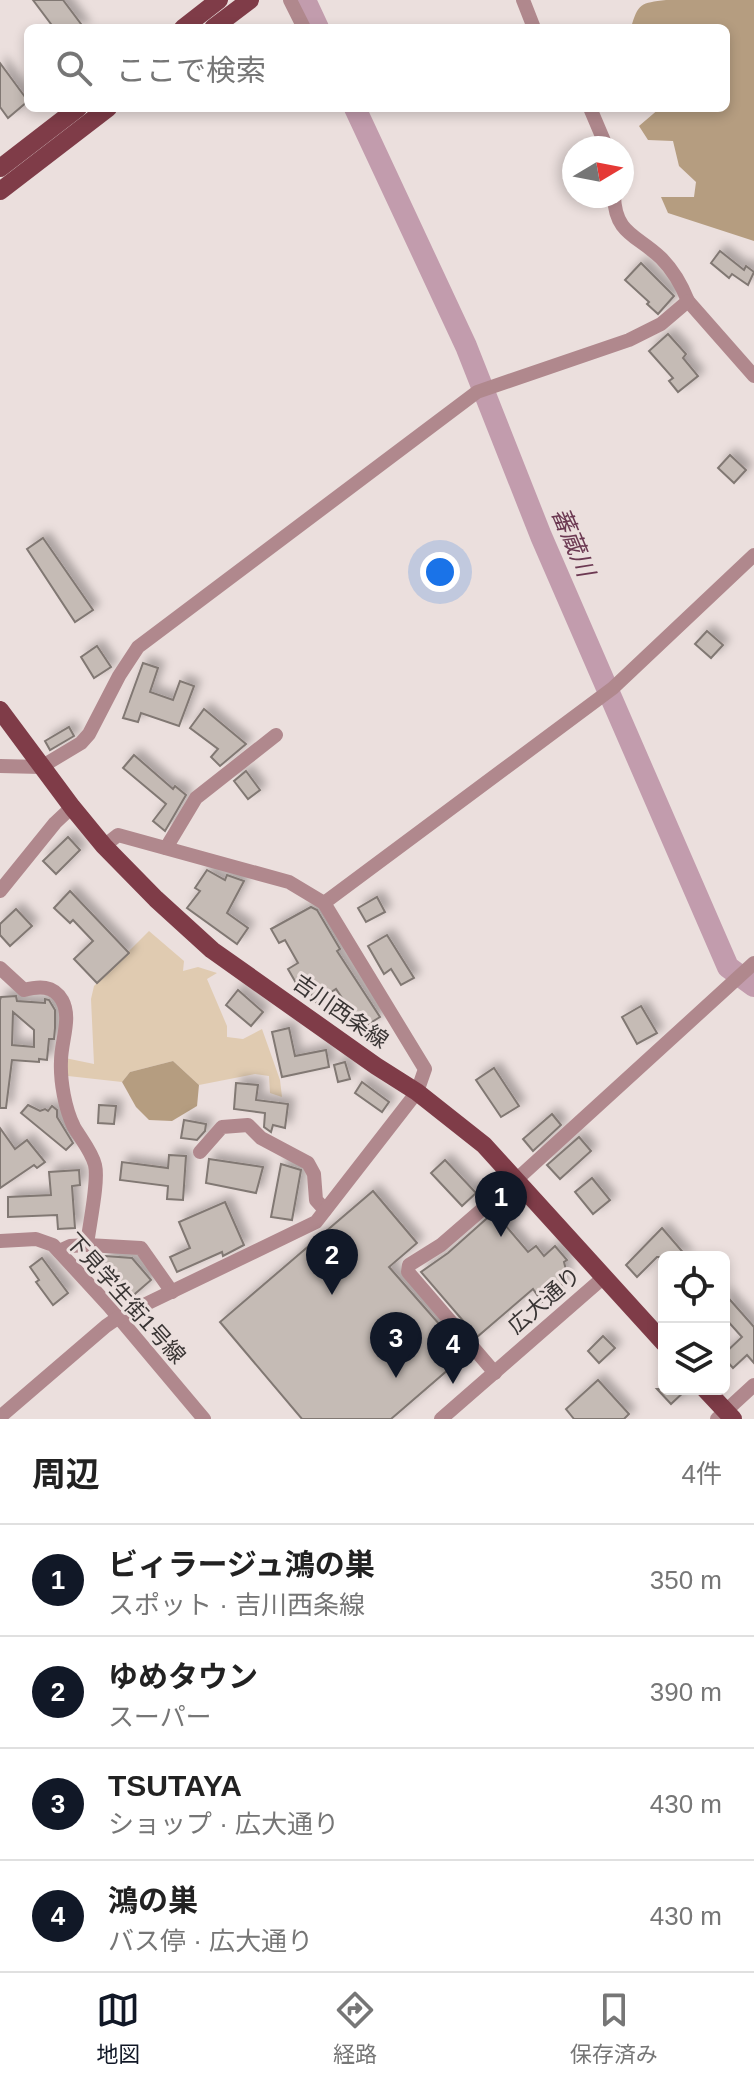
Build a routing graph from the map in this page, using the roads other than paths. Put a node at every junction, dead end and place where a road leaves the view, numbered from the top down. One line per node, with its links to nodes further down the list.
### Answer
1 (219, 0): 5 (main road)
2 (250, 0): 6 (main road)
3 (290, 0): 7 (street)
4 (523, 0): 8 (street)
5 (188, 24)
6 (218, 24)
7 (302, 24)
8 (532, 24)
9 (73, 112): 13 (main road)
10 (103, 112): 14 (main road)
11 (592, 112): 12 (street)
12 (602, 136)
13 (0, 168)
14 (0, 191)
15 (616, 208): 16 (street)
16 (688, 301): 17 (street); 22 (street)
17 (754, 376)
18 (754, 555): 27 (street)
19 (0, 710): 22 (main road, 吉川西条線)
20 (276, 735): 25 (street)
21 (0, 766): 22 (street)
22 (41, 767): 23 (main road, 吉川西条線)
23 (72, 807): 24 (main road, 吉川西条線); 26 (street)
24 (104, 846): 25 (street); 30 (main road, 吉川西条線)
25 (166, 848): 27 (street)
26 (0, 891)
27 (324, 903): 30 (street)
28 (754, 963): 32 (street)
29 (0, 968): 35 (street)
30 (417, 1092): 32 (main road, 吉川西条線); 33 (street)
31 (200, 1152): 33 (street)
32 (516, 1180): 37 (main road, 吉川西条線); 41 (street)
33 (325, 1210): 38 (street)
34 (0, 1241): 36 (street, 下見学生街1号線)
35 (87, 1245): 36 (street); 38 (street)
36 (59, 1251): 39 (street, 下見学生街1号線)
37 (604, 1277): 40 (main road, 吉川西条線); 41 (street, 広大通り)
38 (172, 1292): 39 (street)
39 (119, 1317): 45 (street); 46 (street, 下見学生街1号線)
40 (658, 1336)
41 (495, 1373): 47 (street, 広大通り)
42 (754, 1385): 44 (street)
43 (709, 1395): 44 (main road)
44 (725, 1416)
45 (0, 1417)
46 (204, 1419)
47 (441, 1419)

